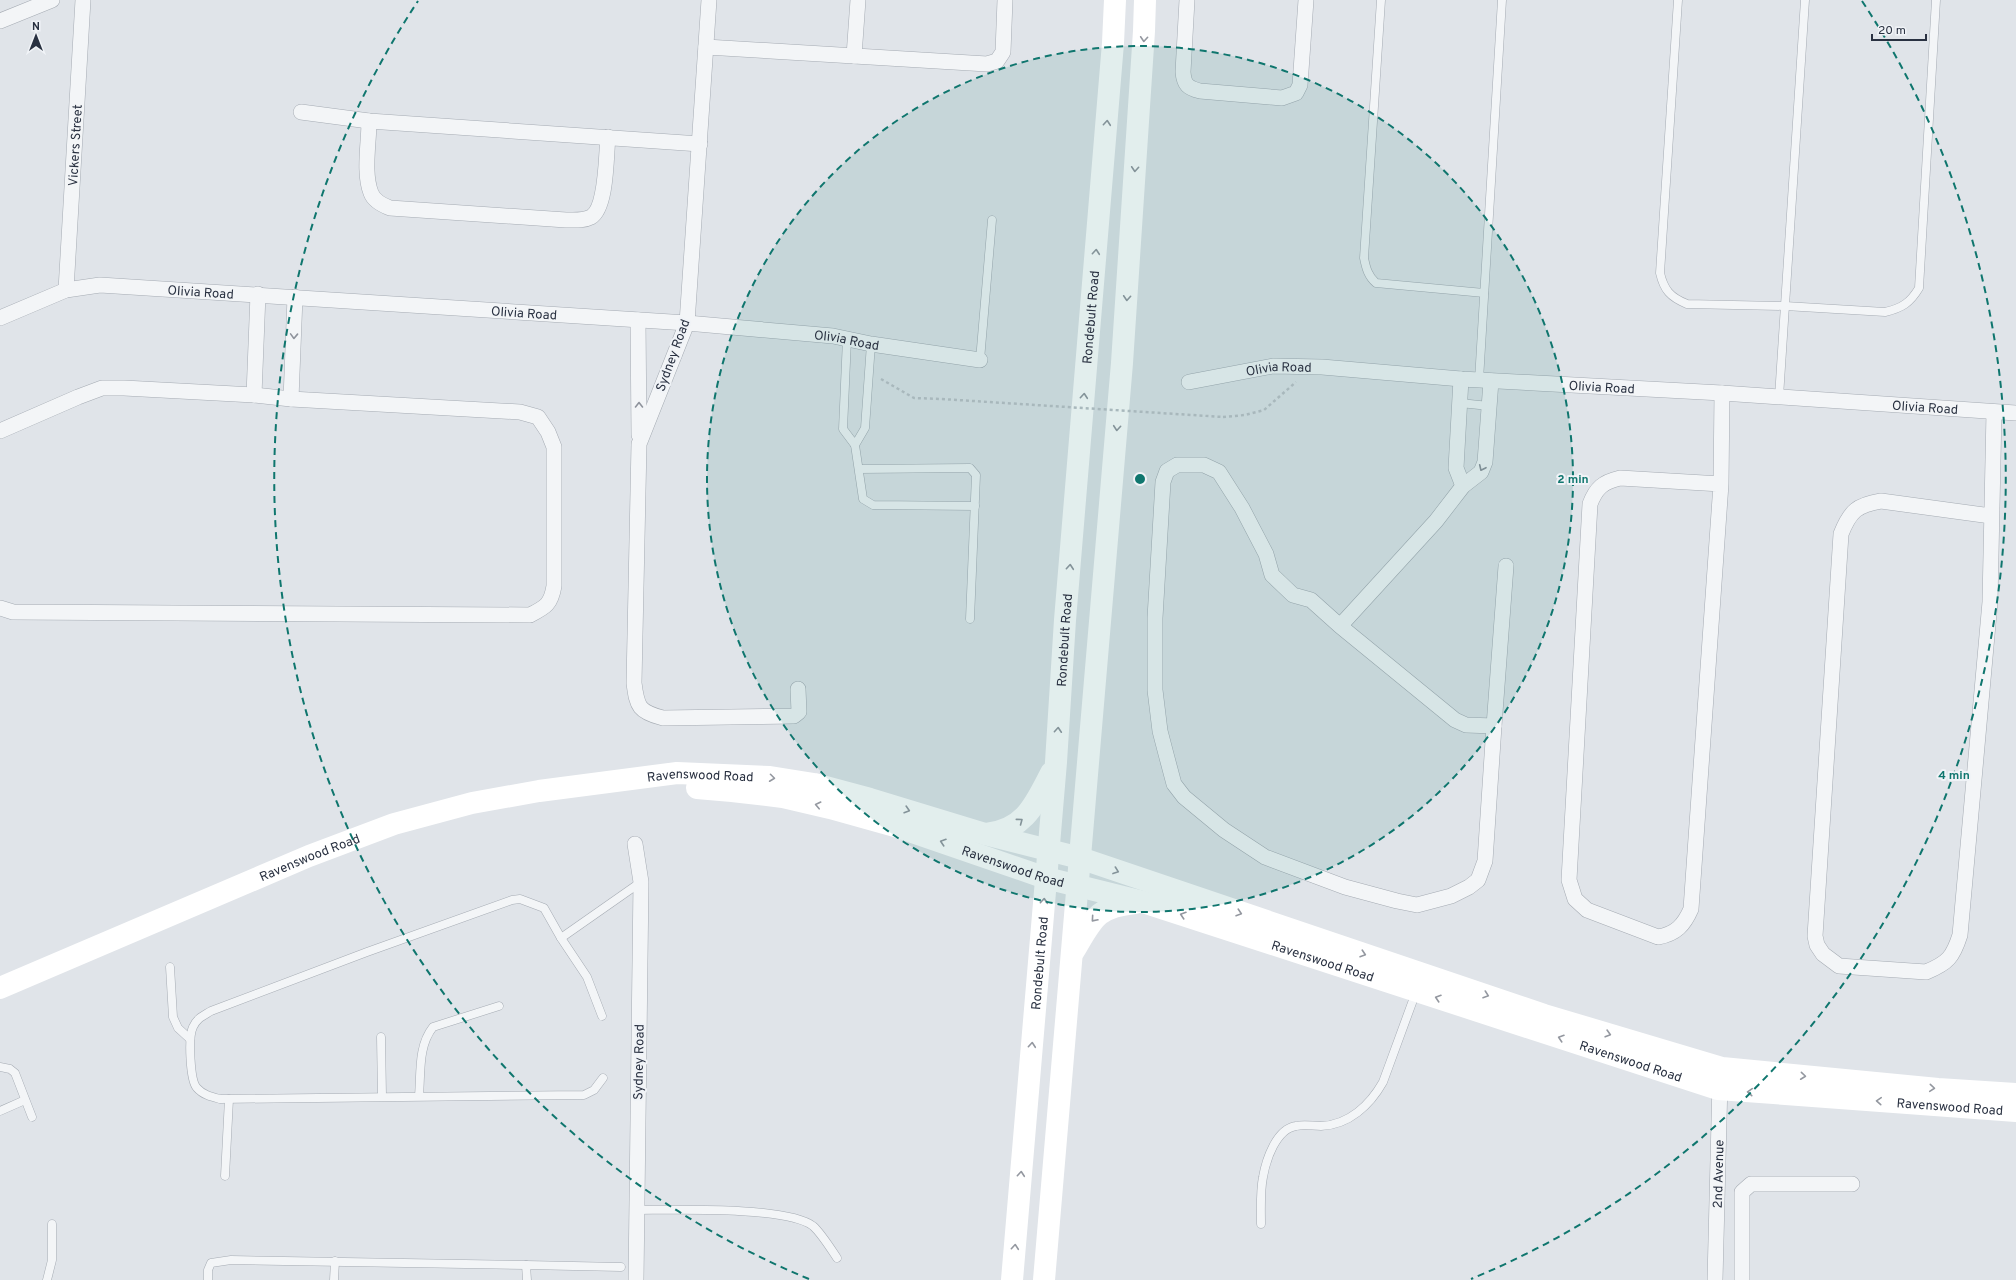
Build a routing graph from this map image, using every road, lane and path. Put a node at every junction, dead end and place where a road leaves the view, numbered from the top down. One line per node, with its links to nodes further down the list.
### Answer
1 (52, 0): 15 (street)
2 (83, 0): 23 (street, Vickers Street)
3 (710, 0): 16 (street, Sydney Road)
4 (858, 0): 17 (street)
5 (1005, 0): 17 (street)
6 (1114, 0): 61 (street, Rondebult Road, one-way to 6)
7 (1145, 0): 66 (street, one-way to 66)
8 (1187, 0): 9 (street)
9 (1306, 0)
10 (1381, 0): 24 (lane)
11 (1502, 0): 24 (lane)
12 (1678, 0): 27 (lane)
13 (1805, 0): 27 (lane)
14 (1936, 0): 27 (lane)
15 (0, 21)
16 (706, 47): 17 (street); 21 (street, Sydney Road)
17 (854, 56)
18 (300, 112): 19 (street)
19 (369, 121): 20 (street); 20 (street)
20 (608, 137): 21 (street)
21 (700, 144): 30 (street, Sydney Road)
22 (992, 220): 33 (lane)
23 (66, 290): 25 (street, Olivia Road); 28 (street, Olivia Road)
24 (1484, 293): 36 (lane)
25 (258, 294): 26 (street, Olivia Road); 39 (street)
26 (295, 297): 29 (street, Olivia Road); 41 (street, one-way to 41)
27 (1785, 306): 40 (lane)
28 (0, 318)
29 (638, 320): 30 (street, Olivia Road); 48 (street, one-way to 29)
30 (687, 323): 31 (street, Olivia Road); 48 (street, Sydney Road)
31 (846, 339): 32 (street, Olivia Road); 49 (lane)
32 (871, 344): 33 (street, Olivia Road); 49 (lane)
33 (980, 360)
34 (1322, 367): 35 (street, Olivia Road); 37 (street, Olivia Road); 42 (path, bridge)
35 (1461, 379): 36 (street, Olivia Road); 43 (street)
36 (1485, 380): 38 (street, Olivia Road); 44 (street)
37 (1188, 382)
38 (1722, 393): 40 (street, Olivia Road); 51 (street)
39 (254, 395): 41 (street); 47 (street)
40 (1780, 397): 45 (street, Olivia Road)
41 (291, 398): 56 (street)
42 (942, 399)
43 (1460, 403): 44 (lane); 52 (street)
44 (1489, 406): 52 (street, one-way to 52)
45 (1994, 412): 46 (street, Olivia Road); 54 (street)
46 (2016, 413)
47 (0, 431)
48 (639, 444): 59 (street, Sydney Road)
49 (856, 445): 50 (lane)
50 (859, 469): 53 (lane); 53 (lane)
51 (1721, 484): 51 (street)
52 (1464, 486): 58 (street)
53 (974, 506): 57 (lane)
54 (1991, 516): 54 (street)
55 (1506, 566): 60 (street)
56 (0, 608)
57 (970, 619)
58 (1340, 626): 60 (street); 60 (street)
59 (798, 689)
60 (1494, 726)
61 (1056, 762): 63 (street, one-way to 61); 65 (street, Rondebult Road)
62 (635, 778): 63 (street, Ravenswood Road, one-way to 63); 67 (street, Ravenswood Road, one-way to 62); 75 (street, Ravenswood Road)
63 (985, 834): 65 (street, Ravenswood Road)
64 (635, 844): 68 (street, Sydney Road)
65 (1049, 850): 66 (street, Ravenswood Road); 67 (street, Rondebult Road)
66 (1080, 858): 69 (street); 74 (street, Ravenswood Road, one-way to 74)
67 (1046, 878): 69 (street, Ravenswood Road); 106 (street, Rondebult Road, one-way to 67)
68 (641, 882): 71 (lane); 94 (street, Sydney Road)
69 (1077, 885): 70 (street, Ravenswood Road); 72 (street)
70 (1142, 902): 72 (street, one-way to 72); 74 (street, Ravenswood Road, one-way to 70)
71 (561, 938): 77 (lane); 79 (lane)
72 (1071, 955): 107 (street)
73 (170, 967): 79 (lane)
74 (1420, 983): 81 (street, Ravenswood Road, one-way to 81); 83 (street, Ravenswood Road, one-way to 74); 96 (lane)
75 (0, 988)
76 (499, 1006): 86 (lane)
77 (602, 1016)
78 (381, 1037): 85 (lane)
79 (190, 1039): 87 (lane)
80 (0, 1067): 88 (lane)
81 (1722, 1068): 83 (street, 2nd Avenue); 84 (street, Ravenswood Road, one-way to 84)
82 (603, 1078): 86 (lane)
83 (1718, 1089): 90 (street, Ravenswood Road, one-way to 83); 108 (street, 2nd Avenue)
84 (2016, 1094)
85 (382, 1096): 86 (lane); 87 (lane)
86 (419, 1096)
87 (229, 1099): 92 (lane)
88 (25, 1100): 89 (lane); 91 (lane)
89 (0, 1111)
90 (2016, 1111)
91 (32, 1117)
92 (225, 1176)
93 (1852, 1184): 109 (street)
94 (636, 1210): 97 (lane); 105 (street, Sydney Road)
95 (52, 1224): 101 (lane)
96 (1260, 1224)
97 (837, 1258)
98 (335, 1261): 99 (lane); 102 (lane); 103 (lane)
99 (526, 1265): 100 (lane); 104 (lane)
100 (621, 1267)
101 (47, 1280)
102 (208, 1280)
103 (334, 1280)
104 (526, 1280)
105 (636, 1280)
106 (1012, 1280)
107 (1044, 1280)
108 (1715, 1280)
109 (1742, 1280)

